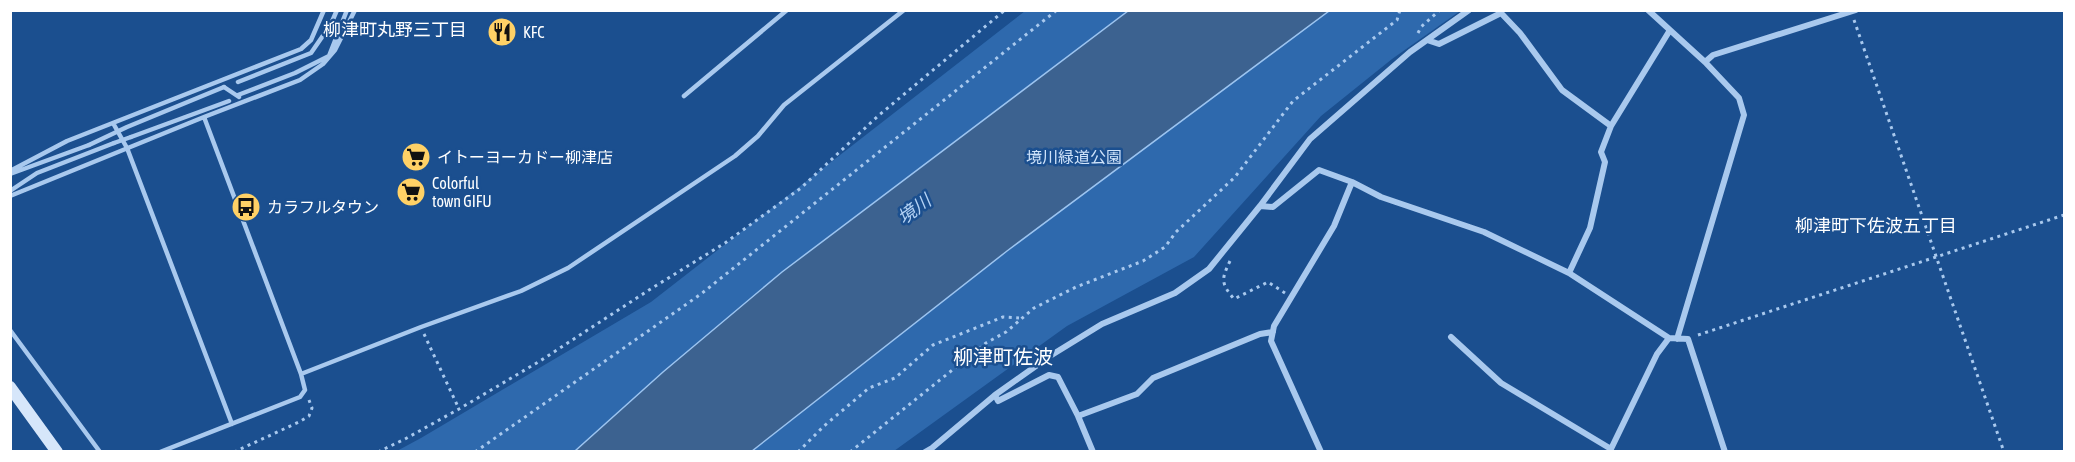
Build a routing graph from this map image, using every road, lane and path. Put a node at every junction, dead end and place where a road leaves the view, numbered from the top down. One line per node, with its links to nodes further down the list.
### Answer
1 (324, 10): 22 (lane)
2 (337, 10): 16 (lane)
3 (347, 10): 17 (lane)
4 (355, 10): 21 (lane)
5 (787, 10): 18 (lane)
6 (904, 10): 36 (lane)
7 (1005, 10): 47 (path)
8 (1057, 10): 56 (path)
9 (1400, 10): 35 (path)
10 (1469, 10): 14 (street)
11 (1648, 10): 13 (street)
12 (1853, 11): 15 (street); 32 (path)
13 (1670, 30): 15 (street); 23 (street)
14 (1427, 40): 23 (street); 29 (street)
15 (1705, 62): 41 (street)
16 (238, 82)
17 (238, 95): 20 (lane); 25 (lane, bridge)
18 (684, 96)
19 (229, 101): 27 (lane, bridge)
20 (240, 102)
21 (204, 117): 24 (lane); 43 (lane)
22 (113, 123): 24 (lane); 25 (lane)
23 (1611, 126): 33 (street)
24 (127, 148): 28 (lane); 49 (lane)
25 (10, 172)
26 (1352, 182): 29 (street); 33 (street); 34 (street)
27 (10, 191)
28 (10, 196)
29 (1260, 206): 31 (street)
30 (2064, 215): 32 (path)
31 (1234, 237): 34 (path); 45 (street)
32 (1937, 257): 42 (path); 63 (path)
33 (1569, 273): 40 (street)
34 (1291, 297): 38 (street)
35 (1021, 318): 57 (path); 58 (path)
36 (421, 327): 43 (lane); 47 (path)
37 (10, 330): 52 (lane)
38 (1272, 332): 48 (street); 61 (street)
39 (1451, 337): 50 (street)
40 (1669, 338): 41 (street); 50 (street)
41 (1677, 339): 42 (street)
42 (1688, 339): 62 (street)
43 (301, 374): 49 (lane)
44 (10, 387): 51 (main road)
45 (995, 395): 48 (street); 59 (street)
46 (309, 400): 54 (path)
47 (459, 409): 55 (path)
48 (1078, 416): 60 (street)
49 (232, 424): 53 (lane)
50 (1610, 450)
51 (57, 452)
52 (100, 452)
53 (160, 452)
54 (234, 452)
55 (378, 452)
56 (475, 452)
57 (798, 452)
58 (850, 452)
59 (925, 452)
60 (1093, 452)
61 (1322, 452)
62 (1725, 452)
63 (2004, 452)

